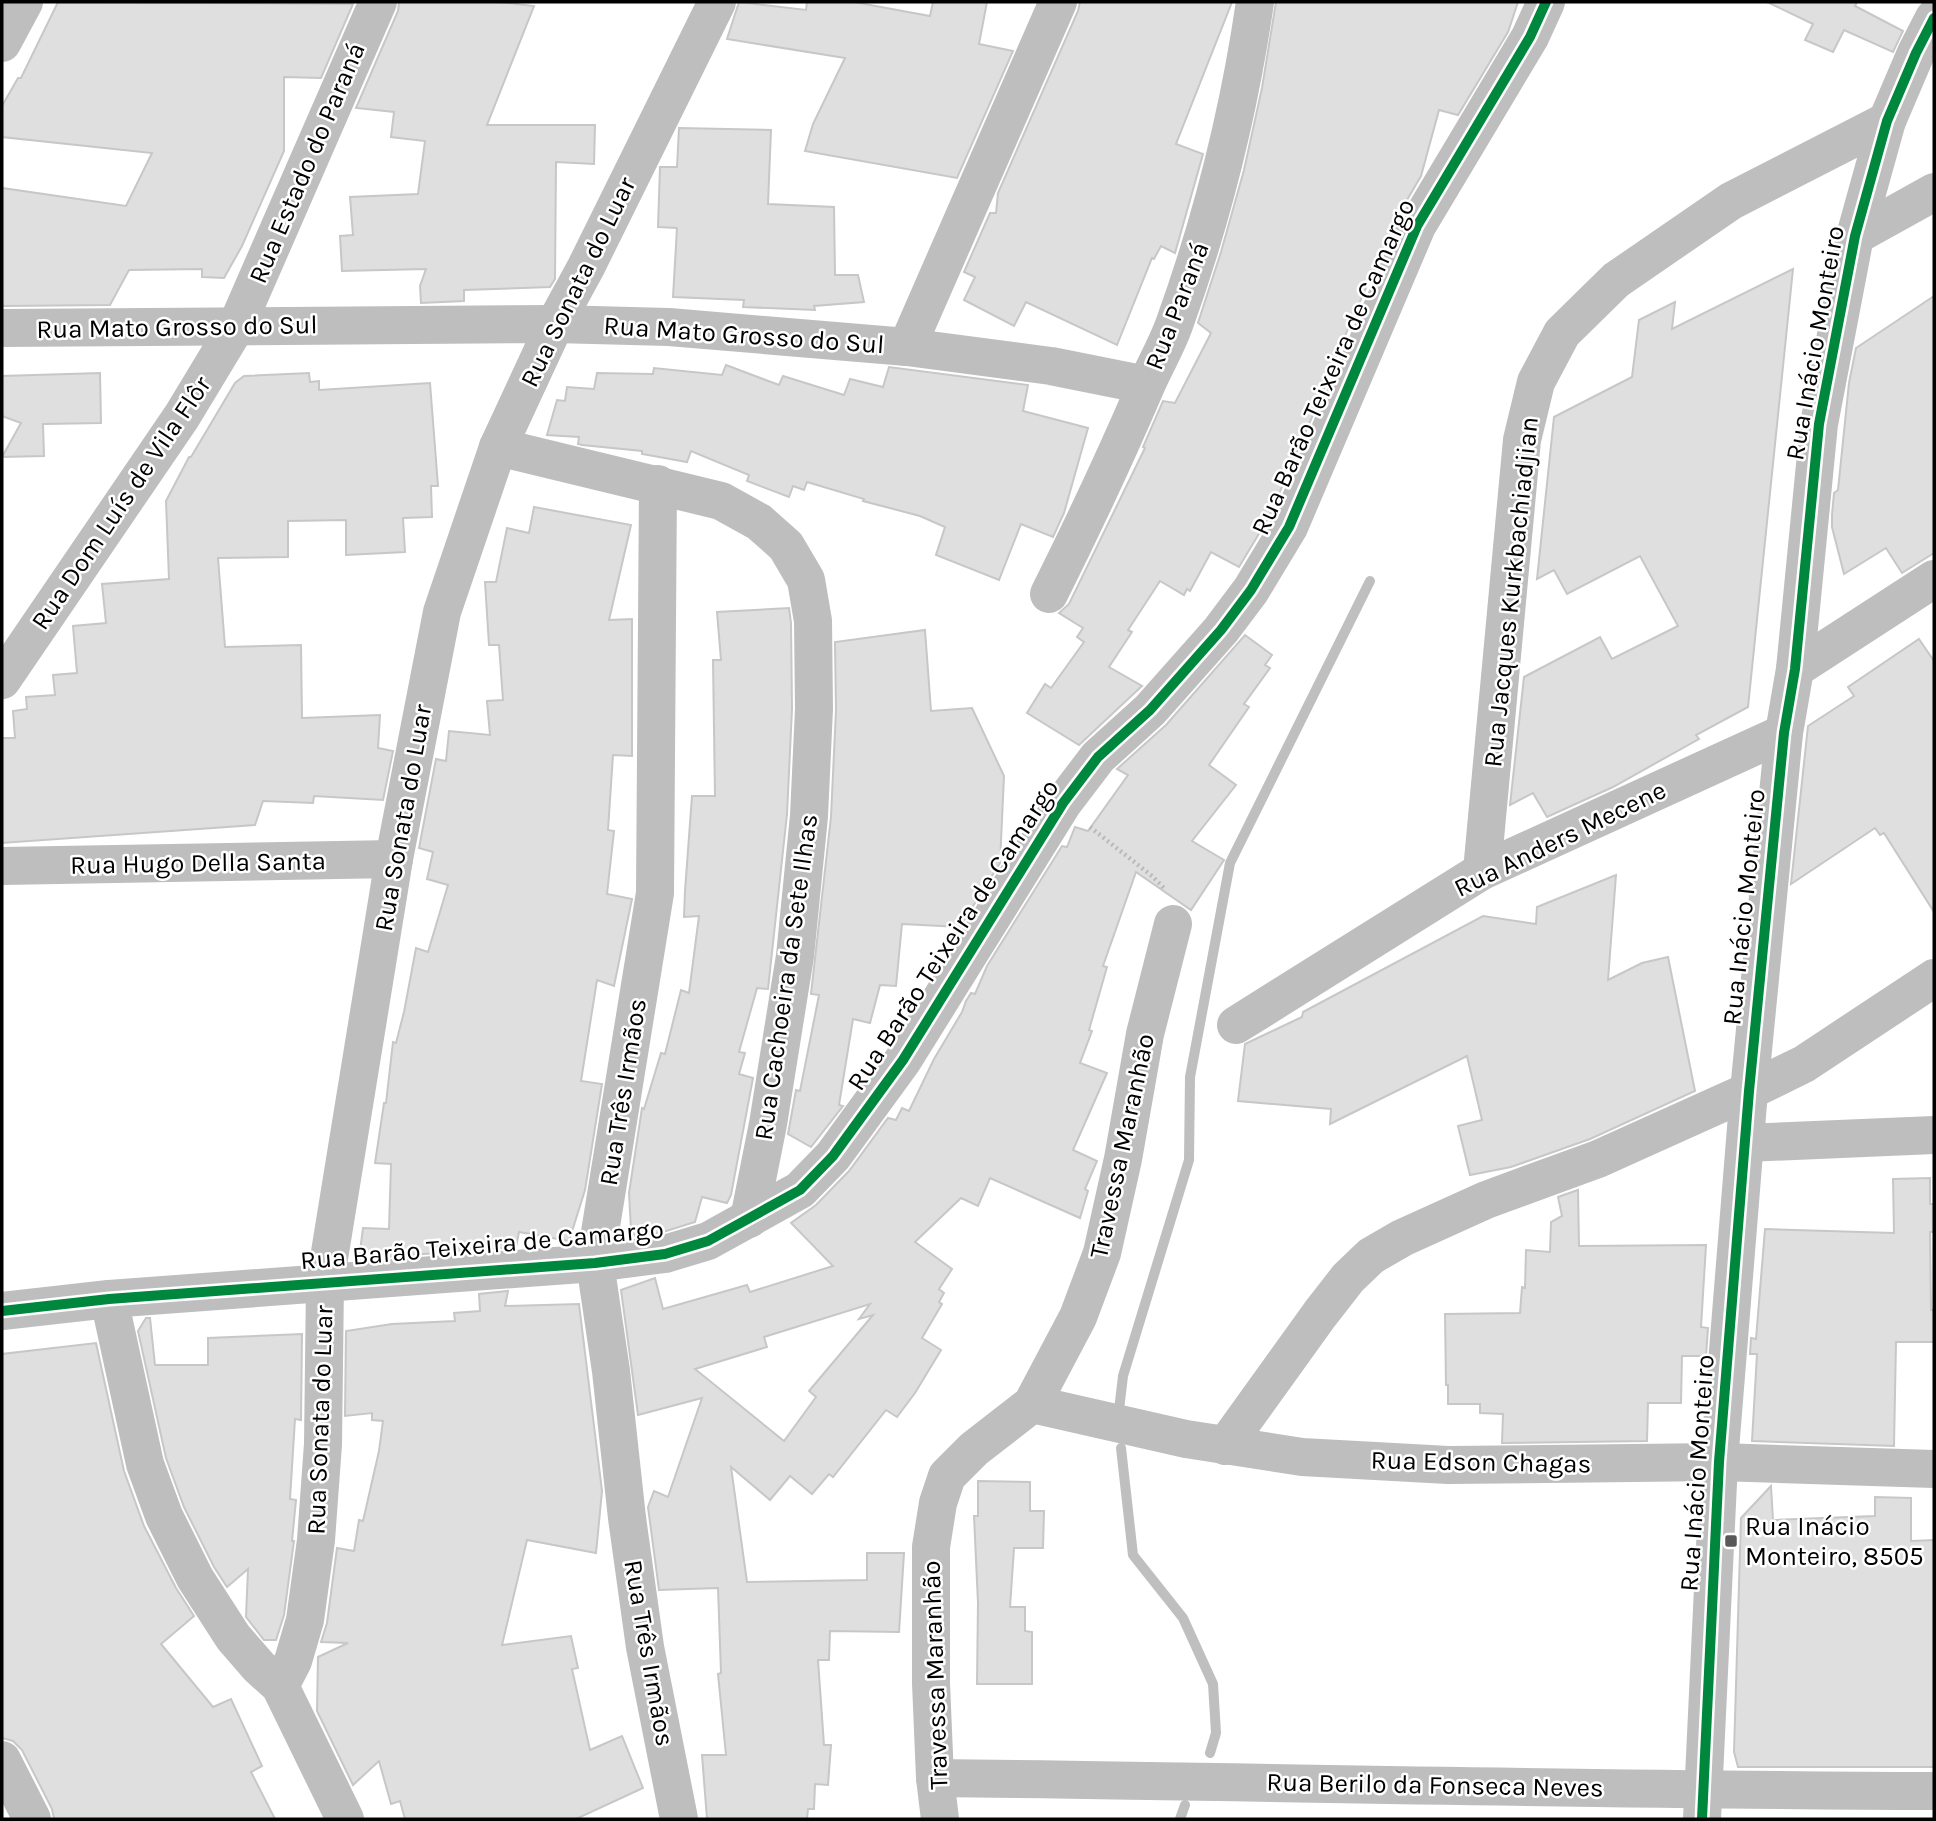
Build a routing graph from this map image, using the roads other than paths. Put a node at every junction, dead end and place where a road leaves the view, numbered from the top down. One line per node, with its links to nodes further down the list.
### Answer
1 (24, 2): 8 (street)
2 (377, 2): 13 (street, Rua Estado do Paraná)
3 (717, 2): 12 (street, Rua Sonata do Luar)
4 (1058, 2): 15 (street)
5 (1255, 2): 16 (street, Rua Paraná)
6 (1546, 2): 33 (street, Rua Barão Teixeira de Camargo)
7 (1934, 18): 9 (street, Rua Inácio Monteiro)
8 (2, 43)
9 (1887, 121): 11 (street, Rua Inácio Monteiro); 26 (street, Rua Jacques Kurkbachiadjian)
10 (1934, 192): 11 (street)
11 (1855, 236): 21 (street, Rua Inácio Monteiro)
12 (555, 324): 13 (street, Rua Mato Grosso do Sul); 15 (street, Rua Mato Grosso do Sul); 17 (street, Rua Sonata do Luar)
13 (237, 325): 14 (street, Rua Mato Grosso do Sul); 22 (street, Rua Dom Luís de Vila Flôr)
14 (2, 328)
15 (908, 347): 16 (street, Rua Mato Grosso do Sul)
16 (1146, 385): 20 (street, Rua Paraná)
17 (498, 447): 18 (street, Rua Cachoeira da Sete Ilhas); 24 (street, Rua Sonata do Luar)
18 (658, 484): 33 (street, Rua Cachoeira da Sete Ilhas); 34 (street, Rua Três Irmãos)
19 (1934, 579): 21 (street)
20 (1049, 594)
21 (1795, 669): 23 (street, Rua Inácio Monteiro)
22 (2, 680)
23 (1784, 733): 26 (street, Rua Anders Mecene); 30 (street, Rua Inácio Monteiro)
24 (394, 859): 25 (street, Rua Hugo Della Santa); 35 (street, Rua Sonata do Luar)
25 (2, 866)
26 (1482, 871): 29 (street, Rua Anders Mecene)
27 (1173, 924): 38 (street, Travessa Maranhão)
28 (1934, 978): 30 (street)
29 (1236, 1025)
30 (1749, 1091): 32 (street, Rua Inácio Monteiro); 39 (street)
31 (1934, 1135): 32 (street)
32 (1746, 1143): 40 (street, Rua Inácio Monteiro)
33 (749, 1219): 34 (street, Rua Barão Teixeira de Camargo)
34 (595, 1263): 35 (street, Rua Barão Teixeira de Camargo); 49 (street, Rua Três Irmãos)
35 (325, 1283): 36 (street, Rua Barão Teixeira de Camargo); 42 (street, Rua Sonata do Luar)
36 (109, 1299): 37 (street, Rua Barão Teixeira de Camargo); 42 (street)
37 (2, 1311)
38 (1032, 1404): 39 (street, Rua Edson Chagas); 44 (street, Travessa Maranhão)
39 (1225, 1446): 40 (street, Rua Edson Chagas)
40 (1719, 1462): 41 (street, Rua Edson Chagas); 46 (street, Rua Inácio Monteiro)
41 (1934, 1469)
42 (280, 1686): 48 (street)
43 (2, 1760): 47 (street)
44 (935, 1778): 46 (street, Rua Berilo da Fonseca Neves); 50 (street, Travessa Maranhão)
45 (1934, 1791): 46 (street, Rua Berilo da Fonseca Neves)
46 (1702, 1805)
47 (32, 1819)
48 (345, 1819)
49 (679, 1819)
50 (940, 1819)

